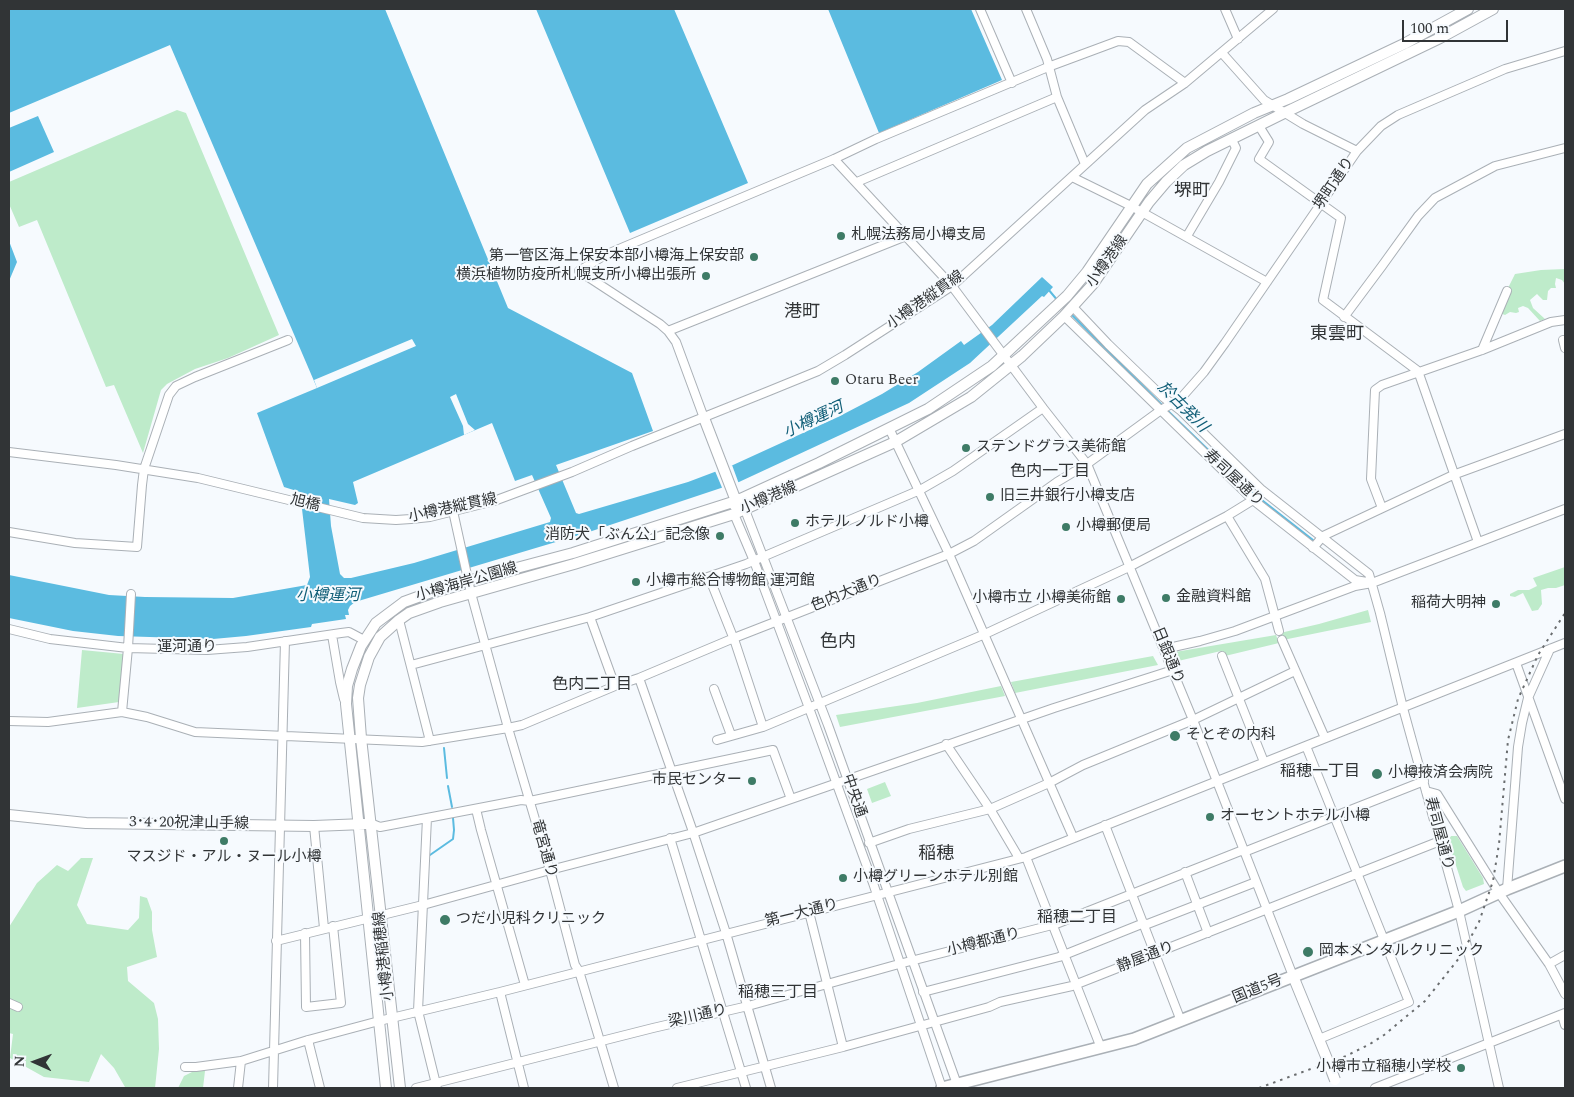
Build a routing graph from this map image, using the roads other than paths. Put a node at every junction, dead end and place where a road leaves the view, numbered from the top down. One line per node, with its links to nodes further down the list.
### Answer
1 (980, 9): 11 (street)
2 (1026, 9): 10 (street)
3 (1225, 9): 7 (street)
4 (1273, 9): 7 (street, 小樽港縦貫線)
5 (1468, 9): 14 (main road, 小樽港線)
6 (1493, 9): 15 (main road, 小樽港線)
7 (1238, 39): 9 (street, 小樽港縦貫線)
8 (1565, 50): 19 (street, 堺町通り)
9 (1222, 53): 12 (street, 小樽港縦貫線); 14 (street)
10 (1048, 67): 11 (street); 12 (street); 13 (street)
11 (1012, 83): 20 (street)
12 (1185, 83): 21 (street, 小樽港縦貫線)
13 (1056, 97): 21 (street); 23 (street)
14 (1272, 106): 15 (street); 25 (main road, 小樽港線)
15 (1284, 113): 16 (main road, 小樽港線); 19 (street)
16 (1259, 126): 17 (main road, 小樽港線); 24 (street)
17 (1232, 140): 26 (main road, 小樽港線); 28 (street)
18 (1565, 148): 34 (street)
19 (1358, 151): 24 (street, 堺町通り)
20 (834, 159): 23 (street, 日銀通り); 36 (street)
21 (1085, 164): 22 (street, 小樽港縦貫線)
22 (1072, 177): 25 (street); 30 (street, 小樽港縦貫線)
23 (857, 182): 27 (street, 日銀通り)
24 (1322, 204): 29 (street, 堺町通り); 34 (street)
25 (1132, 206): 26 (street); 39 (main road, 小樽港線)
26 (1142, 212): 28 (street); 32 (main road, 小樽港線)
27 (906, 236): 30 (street, 日銀通り); 36 (street)
28 (1187, 236): 29 (street)
29 (1267, 282): 42 (street, 堺町通り)
30 (952, 286): 39 (street, 日銀通り); 44 (street, 小樽港縦貫線)
31 (1507, 291): 38 (street)
32 (1073, 307): 33 (main road, 小樽港線); 42 (street, 寿司屋通り)
33 (1064, 316): 40 (main road, 小樽港線); 42 (street, 寿司屋通り)
34 (1344, 317): 41 (street)
35 (1565, 320): 38 (street)
36 (668, 331): 44 (street)
37 (288, 340): 50 (street)
38 (1482, 350): 41 (street)
39 (1004, 355): 40 (street, 日銀通り); 45 (main road, 小樽港線)
40 (1011, 365): 43 (street, 日銀通り); 47 (main road, 小樽港線)
41 (1418, 371): 51 (street); 56 (street)
42 (1166, 407): 49 (street, 色内大通り); 53 (street, 寿司屋通り); 54 (street, 寿司屋通り)
43 (1043, 408): 49 (street, 日銀通り); 52 (street)
44 (704, 418): 55 (main road, 小樽港線); 59 (street, 小樽港縦貫線)
45 (889, 428): 47 (street); 55 (main road, 小樽港線)
46 (1565, 434): 51 (street)
47 (895, 442): 52 (street); 58 (main road, 小樽港線)
48 (9, 452): 50 (street, 旭橋)
49 (1087, 464): 66 (street, 色内大通り); 69 (street, 日銀通り)
50 (144, 469): 60 (street, 旭橋); 63 (street)
51 (1453, 476): 56 (street); 64 (street)
52 (920, 490): 66 (street); 67 (street)
53 (1262, 490): 54 (street); 65 (street, 寿司屋通り)
54 (1253, 500): 62 (street); 65 (street, 寿司屋通り)
55 (736, 501): 58 (main road); 61 (main road, 小樽港線); 71 (main road, 小樽海岸公園線)
56 (1382, 508): 65 (street)
57 (1565, 509): 64 (street)
58 (745, 510): 61 (main road, 小樽港線); 67 (street, 中央通)
59 (453, 511): 60 (street, 小樽港縦貫線); 71 (street, 竜宮通り)
60 (345, 514)
61 (734, 514): 68 (street, 中央通); 73 (main road, 小樽海岸公園線)
62 (1227, 516): 69 (street); 75 (street)
63 (9, 532)
64 (1478, 542): 72 (street)
65 (1317, 543): 72 (street, 寿司屋通り); 72 (street, 寿司屋通り)
66 (949, 554): 77 (street, 色内大通り); 82 (street)
67 (763, 557): 68 (street); 77 (street, 中央通)
68 (754, 561): 70 (street); 79 (street, 中央通)
69 (1129, 567): 82 (street); 91 (street, 日銀通り)
70 (709, 577): 76 (street); 84 (street)
71 (469, 582): 73 (street, 竜宮通り); 85 (main road, 小樽海岸公園線)
72 (1372, 583): 75 (street); 106 (street, 寿司屋通り)
73 (471, 593): 78 (main road, 小樽海岸公園線); 89 (street, 竜宮通り)
74 (131, 597): 90 (street)
75 (1274, 616): 81 (street); 91 (street)
76 (590, 617): 89 (street); 99 (street)
77 (787, 618): 79 (street, 色内大通り); 104 (street, 中央通)
78 (399, 620): 95 (street); 116 (main road, 小樽海岸公園線)
79 (777, 621): 84 (street, 色内大通り); 105 (street, 中央通)
80 (9, 629): 90 (street, 運河通り)
81 (1279, 631)
82 (985, 634): 104 (street); 108 (street)
83 (332, 635): 85 (street, 運河通り); 87 (street, 運河通り); 103 (street)
84 (734, 638): 98 (street, 色内大通り); 111 (street)
85 (364, 640): 103 (main road, 小樽海岸公園線)
86 (1282, 640): 97 (street)
87 (286, 642): 90 (street, 運河通り); 114 (street)
88 (1565, 643): 92 (street, 第一大通り)
89 (486, 645): 95 (street); 112 (street, 竜宮通り)
90 (128, 648): 107 (street)
91 (1164, 649): 96 (street, 日銀通り)
92 (1550, 649): 94 (street, 第一大通り); 101 (street)
93 (1222, 656): 102 (street)
94 (1516, 663): 101 (street); 106 (street, 第一大通り)
95 (411, 665): 119 (street)
96 (1173, 670): 108 (street); 109 (street, 日銀通り)
97 (1295, 671): 102 (street); 117 (street)
98 (639, 678): 99 (street, 色内大通り); 123 (street)
99 (615, 686): 112 (street, 色内大通り)
100 (714, 689): 113 (street)
101 (1528, 698): 131 (street); 156 (street)
102 (1238, 699): 109 (street); 122 (street)
103 (346, 704): 115 (main road, 小樽海岸公園線)
104 (820, 704): 105 (street); 124 (street, 中央通)
105 (809, 708): 111 (street); 128 (street, 中央通)
106 (1403, 708): 117 (street, 第一大通り); 126 (street, 寿司屋通り)
107 (122, 712): 110 (street, 色内大通り); 114 (street, 色内大通り)
108 (1021, 719): 120 (street); 127 (street)
109 (1193, 720): 125 (street, 日銀通り); 127 (street)
110 (9, 721)
111 (763, 727): 113 (street)
112 (508, 728): 119 (street, 色内大通り); 132 (street, 竜宮通り)
113 (731, 735): 118 (street)
114 (282, 736): 115 (street, 色内大通り); 139 (street)
115 (350, 738): 116 (street, 色内大通り); 140 (main road, 小樽海岸公園線)
116 (361, 738): 119 (street, 色内大通り); 138 (main road, 小樽海岸公園線)
117 (1325, 738): 121 (street, 第一大通り)
118 (717, 740)
119 (430, 741)
120 (946, 744): 124 (street); 134 (street)
121 (1306, 746): 122 (street, 第一大通り); 136 (street)
122 (1264, 762): 125 (street, 第一大通り)
123 (671, 772): 130 (street); 132 (street); 143 (street)
124 (847, 779): 128 (street); 147 (street, 中央通)
125 (1216, 781): 141 (street, 第一大通り); 148 (street, 日銀通り)
126 (1424, 781): 129 (street, 寿司屋通り); 136 (street, 小樽都通り)
127 (1049, 782): 134 (street); 144 (street)
128 (837, 783): 130 (street); 159 (street, 中央通)
129 (1426, 791): 146 (street, 寿司屋通り); 156 (street)
130 (791, 799): 143 (street)
131 (1565, 799)
132 (530, 801): 133 (street); 151 (street, 竜宮通り)
133 (476, 809): 137 (street); 155 (street)
134 (990, 809): 147 (street); 149 (street)
135 (9, 815): 139 (main road, 3･4･20祝津山手線)
136 (1334, 817): 148 (street, 小樽都通り); 153 (street)
137 (427, 818): 138 (street); 160 (street)
138 (370, 823): 140 (main road, 3･4･20祝津山手線); 165 (main road, 小樽港稲穂線)
139 (280, 825): 142 (main road, 3･4･20祝津山手線); 175 (street)
140 (357, 825): 142 (main road, 3･4･20祝津山手線); 166 (main road, 小樽港稲穂線)
141 (1105, 825): 144 (street, 第一大通り); 158 (street)
142 (314, 826): 170 (street)
143 (693, 832): 145 (street); 172 (street)
144 (1072, 837): 149 (street, 第一大通り)
145 (670, 838): 151 (street); 174 (street)
146 (1440, 841): 153 (street, 静屋通り); 163 (street, 寿司屋通り)
147 (869, 843): 157 (street, 中央通)
148 (1244, 851): 152 (street, 小樽都通り); 154 (street, 日銀通り)
149 (1022, 857): 157 (street, 第一大通り); 168 (street)
150 (1565, 866): 156 (highway, 国道5号)
151 (550, 870): 155 (street); 183 (street, 竜宮通り)
152 (1185, 872): 158 (street, 小樽都通り); 161 (street)
153 (1356, 875): 162 (street, 静屋通り); 176 (street)
154 (1256, 882): 161 (street); 162 (street, 日銀通り)
155 (497, 884): 160 (street); 185 (street)
156 (1503, 891): 163 (highway, 国道5号); 182 (street)
157 (888, 892): 159 (street, 第一大通り); 180 (street, 中央通)
158 (1132, 893): 167 (street); 168 (street, 小樽都通り)
159 (876, 896): 164 (street, 第一大通り); 181 (street, 中央通)
160 (423, 905): 165 (street); 194 (street)
161 (1198, 905): 167 (street); 173 (street)
162 (1267, 909): 173 (street, 静屋通り); 184 (street, 日銀通り)
163 (1459, 911): 176 (highway, 国道5号); 206 (street, 寿司屋通り)
164 (809, 912): 172 (street, 第一大通り); 186 (street)
165 (381, 915): 166 (street); 197 (main road, 小樽港稲穂線)
166 (368, 918): 169 (street); 198 (main road, 小樽港稲穂線)
167 (1145, 924): 177 (street); 178 (street)
168 (1054, 925): 178 (street); 180 (street, 小樽都通り)
169 (333, 926): 170 (street); 171 (street)
170 (324, 928): 171 (street)
171 (305, 933): 175 (street)
172 (726, 933): 174 (street, 第一大通り); 192 (street)
173 (1208, 933): 177 (street, 静屋通り)
174 (701, 940): 183 (street, 第一大通り); 195 (street)
175 (276, 941): 209 (street)
176 (1384, 941): 184 (highway, 国道5号); 203 (street)
177 (1156, 954): 187 (street, 静屋通り); 200 (street)
178 (1065, 955): 187 (street); 189 (street)
179 (1565, 955): 182 (street)
180 (912, 962): 181 (street, 梁川通り); 189 (street, 中央通)
181 (900, 964): 186 (street, 梁川通り); 201 (street, 中央通)
182 (1549, 964): 190 (street)
183 (578, 971): 185 (street, 第一大通り); 205 (street, 竜宮通り)
184 (1293, 976): 200 (highway, 国道5号); 203 (main road)
185 (524, 985): 188 (street, 第一大通り)
186 (826, 985): 192 (street, 梁川通り); 207 (street)
187 (1076, 985): 199 (street, 静屋通り); 208 (street)
188 (500, 992): 194 (street, 第一大通り); 211 (street)
189 (923, 992): 199 (street, 中央通)
190 (1565, 994)
191 (9, 1003): 193 (street)
192 (748, 1006): 195 (street, 梁川通り); 213 (street)
193 (18, 1008)
194 (418, 1011): 197 (street, 第一大通り); 216 (street)
195 (723, 1012): 205 (street, 梁川通り); 214 (street)
196 (1563, 1014): 202 (street); 206 (street)
197 (391, 1018): 198 (street, 第一大通り); 222 (main road, 小樽港稲穂線)
198 (379, 1021): 204 (street, 第一大通り); 221 (main road, 小樽港稲穂線)
199 (934, 1021): 201 (street, 静屋通り); 217 (street, 中央通)
200 (1181, 1021): 208 (highway, 国道5号)
201 (921, 1024): 207 (street, 静屋通り); 229 (street, 中央通)
202 (1565, 1025)
203 (1319, 1039): 215 (main road, bridge)
204 (308, 1040): 209 (street, 第一大通り); 220 (street)
205 (600, 1041): 211 (street, 梁川通り); 225 (street, 竜宮通り)
206 (1488, 1044): 230 (street); 231 (street, 寿司屋通り)
207 (843, 1046): 213 (street, 静屋通り)
208 (1101, 1048): 217 (highway, 国道5号)
209 (274, 1049): 210 (street, 第一大通り); 219 (street)
210 (240, 1061): 212 (street, 第一大通り); 218 (street)
211 (518, 1062): 216 (street, 梁川通り); 224 (street)
212 (185, 1066)
213 (765, 1066): 214 (street, 静屋通り); 228 (street)
214 (742, 1072): 226 (street, 静屋通り); 227 (street)
215 (1336, 1084)
216 (436, 1086): 223 (street, 梁川通り)
217 (957, 1086): 229 (highway, 国道5号)
218 (238, 1088)
219 (273, 1088)
220 (320, 1088)
221 (386, 1088)
222 (400, 1088)
223 (416, 1088)
224 (524, 1088)
225 (614, 1088)
226 (677, 1088)
227 (746, 1088)
228 (771, 1088)
229 (942, 1088)
230 (1375, 1088)
231 (1499, 1088)

